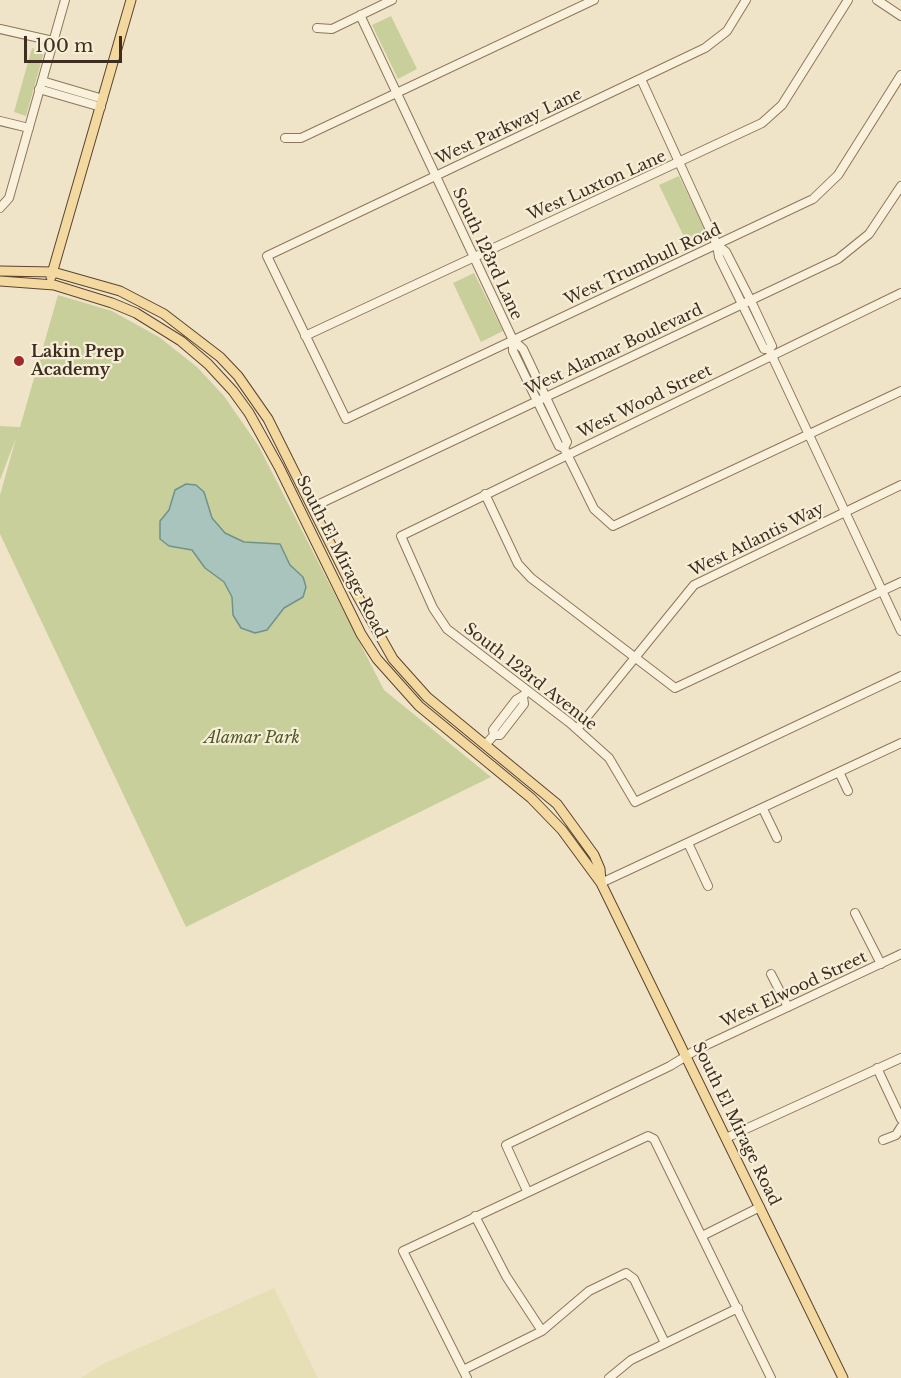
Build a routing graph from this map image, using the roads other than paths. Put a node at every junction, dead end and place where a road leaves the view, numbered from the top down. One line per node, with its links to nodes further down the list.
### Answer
1 (64, 0): 12 (street)
2 (130, 0): 17 (main road)
3 (392, 0): 8 (street)
4 (594, 0): 16 (street)
5 (746, 0): 14 (street, West Parkway Lane)
6 (848, 0): 21 (street, West Luxton Lane)
7 (877, 0): 9 (street)
8 (360, 15): 11 (street); 16 (street, South 123rd Lane)
9 (901, 15)
10 (0, 28): 12 (street)
11 (317, 28)
12 (53, 41): 15 (street)
13 (901, 75): 25 (street, West Trumbull Road)
14 (641, 80): 21 (street); 22 (street, West Parkway Lane)
15 (40, 85): 17 (street); 19 (street)
16 (397, 93): 20 (street); 22 (street, South 123rd Lane)
17 (102, 103): 28 (main road)
18 (0, 121): 19 (street)
19 (29, 128): 24 (street)
20 (285, 138)
21 (679, 163): 25 (street); 26 (street, West Luxton Lane)
22 (436, 176): 26 (street, South 123rd Lane); 33 (street, West Parkway Lane)
23 (901, 186): 32 (street, West Alamar Boulevard)
24 (1, 208)
25 (717, 245): 32 (street); 34 (street, West Trumbull Road)
26 (473, 256): 33 (street, West Luxton Lane); 34 (street, South 123rd Lane)
27 (0, 271): 28 (main road, South El Mirage Road)
28 (52, 272): 30 (main road); 42 (main road, South El Mirage Road)
29 (0, 281): 30 (main road, South El Mirage Road)
30 (49, 285): 59 (main road, South El Mirage Road)
31 (901, 293): 35 (street, West Wood Street)
32 (747, 303): 35 (street); 37 (street, West Alamar Boulevard)
33 (305, 336): 34 (street, West Trumbull Road)
34 (513, 340): 37 (street, South 123rd Lane)
35 (770, 353): 38 (street); 39 (street, West Wood Street)
36 (901, 391): 38 (street)
37 (540, 398): 39 (street, South 123rd Lane); 42 (street, West Alamar Boulevard)
38 (809, 434): 39 (street, South 123rd Lane); 43 (street)
39 (566, 451): 41 (street, West Wood Street)
40 (901, 485): 43 (street, West Atlantis Way)
41 (485, 495): 44 (street, West Wood Street); 48 (street)
42 (313, 507): 53 (main road, South El Mirage Road)
43 (845, 512): 46 (street); 48 (street, West Atlantis Way)
44 (401, 536): 50 (street, South 123rd Avenue)
45 (901, 582): 46 (street)
46 (882, 591): 47 (street); 48 (street)
47 (901, 631)
48 (634, 657): 51 (street, West Atlantis Way)
49 (901, 676): 51 (street, South 123rd Avenue)
50 (525, 694): 51 (street, South 123rd Avenue); 53 (street)
51 (577, 729)
52 (901, 743): 54 (street)
53 (486, 744): 59 (main road, South El Mirage Road)
54 (839, 772): 55 (street); 56 (street)
55 (848, 791)
56 (763, 808): 57 (street); 58 (street)
57 (777, 838)
58 (688, 843): 59 (street); 60 (street)
59 (602, 883): 66 (main road, South El Mirage Road)
60 (708, 886)
61 (855, 914): 63 (street)
62 (901, 954): 63 (street, West Elwood Street)
63 (880, 964): 65 (street, West Elwood Street)
64 (771, 974): 65 (street)
65 (788, 1007): 66 (street, West Elwood Street)
66 (687, 1058): 71 (main road, South El Mirage Road); 73 (street, West Elwood Street)
67 (901, 1058): 68 (street)
68 (877, 1068): 69 (street); 71 (street)
69 (901, 1119)
70 (901, 1127): 72 (street)
71 (726, 1138): 74 (main road, South El Mirage Road)
72 (883, 1140)
73 (527, 1191): 75 (street); 76 (street)
74 (760, 1207): 76 (street); 83 (main road, South El Mirage Road)
75 (475, 1216): 78 (street); 80 (street)
76 (702, 1236): 77 (street)
77 (738, 1308): 79 (street); 82 (street)
78 (542, 1331): 79 (street); 80 (street)
79 (665, 1343): 81 (street)
80 (465, 1374)
81 (609, 1378)
82 (771, 1378)
83 (843, 1378)

